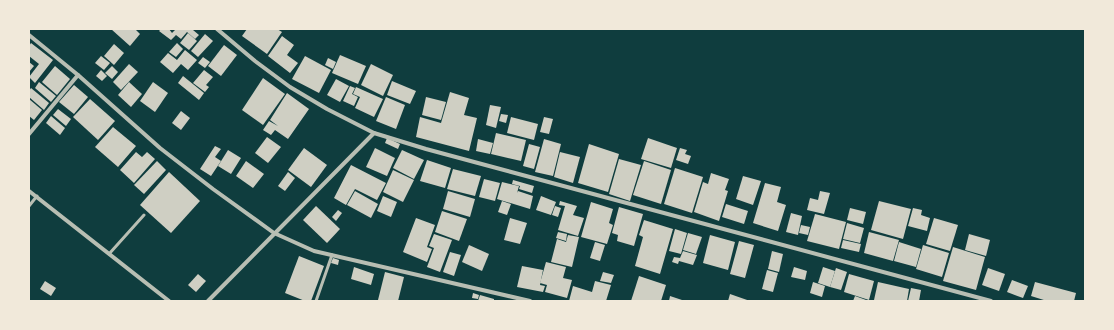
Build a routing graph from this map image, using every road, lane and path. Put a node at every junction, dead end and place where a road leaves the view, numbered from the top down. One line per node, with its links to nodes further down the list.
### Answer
1 (217, 29): 4 (street)
2 (29, 35): 3 (street)
3 (78, 75): 5 (street); 10 (street)
4 (374, 133): 10 (street); 17 (street)
5 (29, 134)
6 (29, 191): 7 (street)
7 (36, 196): 8 (lane); 11 (street)
8 (29, 206)
9 (144, 215): 11 (lane)
10 (274, 233): 12 (street); 14 (street)
11 (109, 254): 13 (street)
12 (332, 255): 15 (lane); 16 (street)
13 (170, 301)
14 (208, 301)
15 (316, 301)
16 (530, 301)
17 (991, 301)

